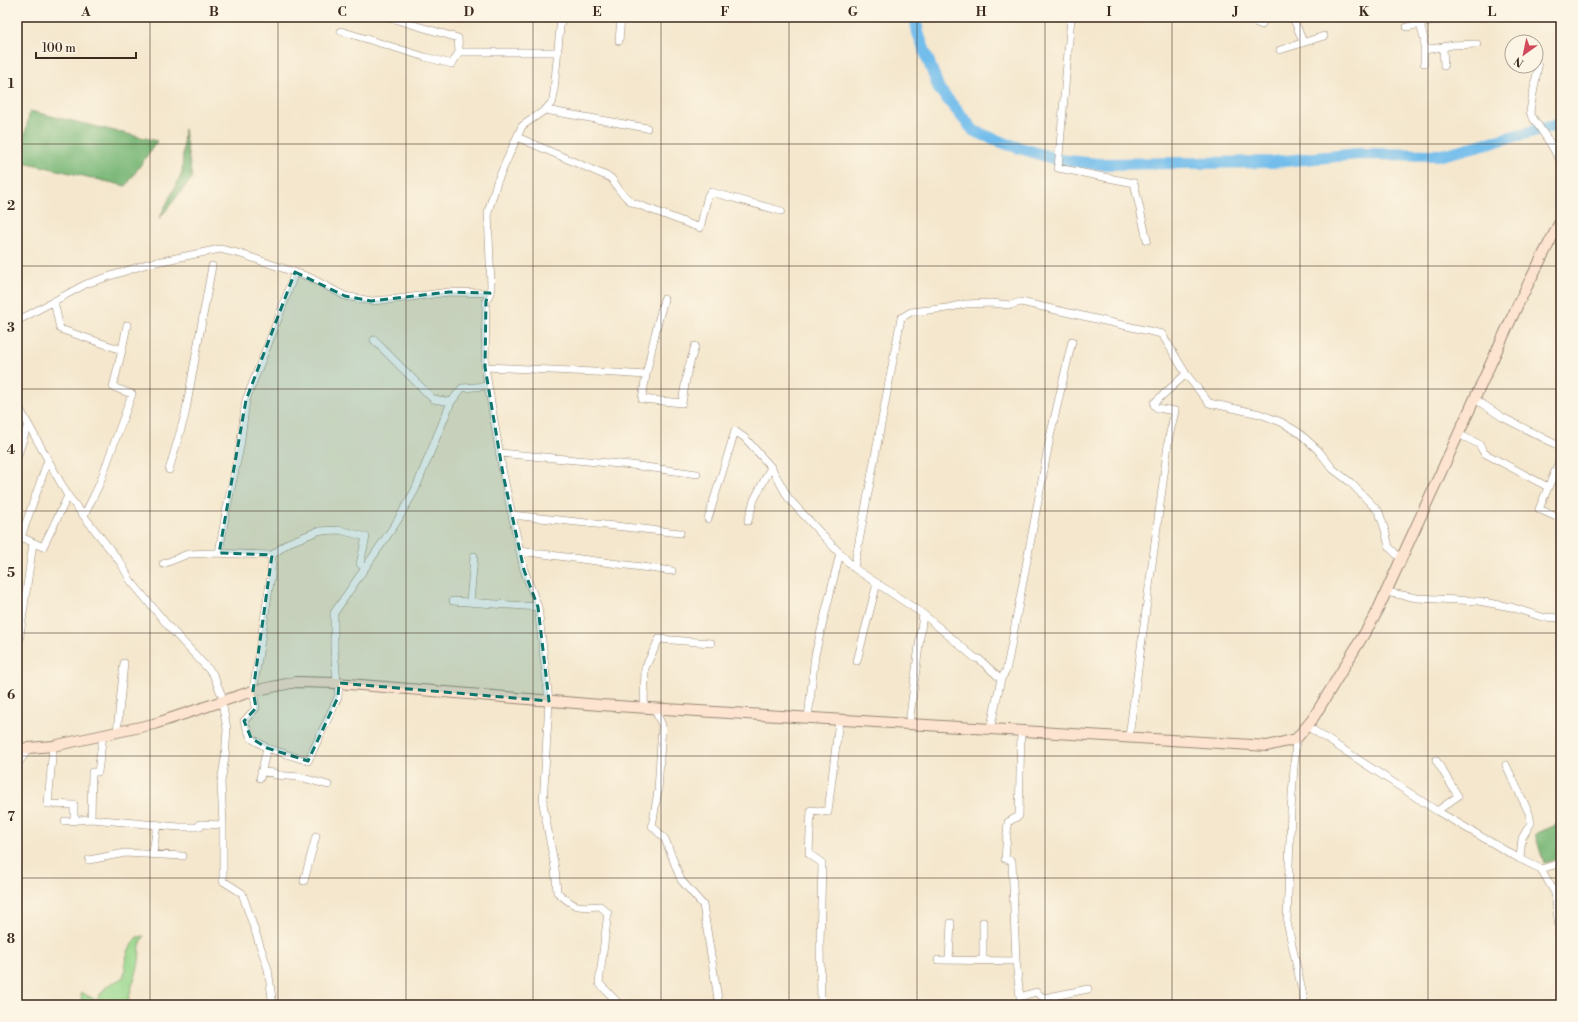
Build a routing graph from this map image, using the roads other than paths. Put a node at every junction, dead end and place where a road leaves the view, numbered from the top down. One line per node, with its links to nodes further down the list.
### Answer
1 (387, 17): 19 (street)
2 (561, 17): 20 (street)
3 (621, 17): 13 (street)
4 (1071, 17): 30 (street)
5 (1242, 17): 9 (street)
6 (1293, 17): 14 (street)
7 (1451, 17): 8 (street)
8 (1420, 24): 10 (street); 18 (street)
9 (1262, 25)
10 (1407, 27)
11 (341, 31): 19 (street)
12 (1324, 36): 14 (street)
13 (619, 41)
14 (1303, 42): 17 (street)
15 (1477, 44): 16 (street)
16 (1443, 47): 18 (street); 22 (street)
17 (1280, 50)
18 (1424, 50): 21 (street)
19 (459, 52): 20 (street)
20 (558, 52): 24 (street)
21 (1424, 63)
22 (1444, 66)
23 (1537, 74): 27 (street)
24 (545, 110): 25 (street); 26 (street)
25 (647, 128)
26 (517, 138): 28 (street); 33 (street)
27 (1561, 162)
28 (781, 212)
29 (1561, 220): 46 (main road)
30 (1147, 240)
31 (212, 266): 57 (street)
32 (295, 272): 33 (street); 35 (street); 70 (street)
33 (490, 293): 42 (street)
34 (664, 299): 44 (street)
35 (54, 301): 36 (street); 41 (street)
36 (17, 321)
37 (127, 325): 41 (street)
38 (374, 340): 47 (street)
39 (1072, 341): 90 (street)
40 (695, 346): 44 (street)
41 (122, 350): 62 (street)
42 (485, 367): 44 (street); 45 (street)
43 (1186, 374): 74 (street); 77 (street); 104 (street)
44 (646, 375)
45 (488, 386): 47 (street); 52 (street)
46 (1475, 399): 50 (main road); 51 (street)
47 (451, 402): 76 (street)
48 (17, 404): 49 (street)
49 (28, 424): 54 (street); 55 (street)
50 (1458, 434): 59 (street); 74 (main road)
51 (1561, 447)
52 (499, 453): 58 (street); 61 (street)
53 (1561, 457): 59 (street)
54 (17, 458)
55 (48, 460): 60 (street); 67 (street)
56 (771, 467): 63 (street); 65 (street); 71 (street)
57 (170, 470)
58 (697, 474)
59 (1548, 487): 64 (street)
60 (68, 496): 62 (street); 68 (street)
61 (512, 515): 66 (street); 69 (street)
62 (84, 516): 93 (street)
63 (708, 518)
64 (1561, 519)
65 (748, 521)
66 (680, 533)
67 (19, 537): 68 (street)
68 (33, 543): 87 (street)
69 (520, 551): 78 (street); 83 (street)
70 (219, 553): 72 (street); 75 (street)
71 (840, 553): 77 (street); 96 (street)
72 (272, 555): 76 (street); 92 (street)
73 (474, 556): 82 (street)
74 (1401, 559): 80 (main road)
75 (163, 564)
76 (365, 568): 91 (street)
77 (854, 568): 79 (street)
78 (672, 571)
79 (877, 583): 84 (street); 88 (street)
80 (1386, 592): 85 (street); 99 (main road)
81 (453, 601): 82 (street)
82 (470, 602): 83 (street)
83 (538, 607): 94 (street)
84 (923, 614): 90 (street); 98 (street)
85 (1561, 618)
86 (711, 642): 95 (street)
87 (17, 656)
88 (857, 661)
89 (124, 663): 102 (street)
90 (1001, 680): 100 (street)
91 (338, 683): 92 (main road); 94 (main road); 107 (street)
92 (253, 691): 93 (main road); 107 (street)
93 (223, 701): 102 (main road); 119 (street)
94 (549, 701): 95 (main road); 137 (street)
95 (649, 708): 96 (main road); 138 (street)
96 (808, 718): 97 (main road)
97 (839, 720): 98 (main road); 139 (street)
98 (909, 724): 100 (main road)
99 (1307, 726): 105 (main road); 114 (street)
100 (990, 730): 101 (main road)
101 (1021, 731): 104 (main road); 134 (street)
102 (117, 732): 103 (main road)
103 (103, 735): 106 (main road); 115 (street)
104 (1129, 737): 105 (main road)
105 (1296, 739): 140 (street)
106 (53, 746): 108 (main road); 116 (street)
107 (267, 748): 113 (street)
108 (17, 749)
109 (28, 750): 111 (street)
110 (1436, 760): 114 (street)
111 (17, 765)
112 (1506, 766): 123 (street)
113 (328, 785)
114 (1437, 811): 123 (street)
115 (91, 819): 116 (street); 118 (street)
116 (74, 820): 117 (street)
117 (65, 821)
118 (157, 824): 119 (street); 121 (street)
119 (223, 825): 136 (street)
120 (316, 836): 127 (street)
121 (153, 853): 122 (street); 124 (street)
122 (183, 856)
123 (1520, 859): 126 (street)
124 (89, 860)
125 (1561, 863): 126 (street)
126 (1541, 869): 130 (street)
127 (304, 881)
128 (983, 922): 133 (street)
129 (951, 923): 132 (street)
130 (1561, 946)
131 (938, 960): 132 (street)
132 (949, 960): 133 (street)
133 (983, 960): 134 (street)
134 (1016, 961): 135 (street)
135 (1088, 989)
136 (273, 1005)
137 (620, 1005)
138 (719, 1005)
139 (821, 1005)
140 (1302, 1005)

